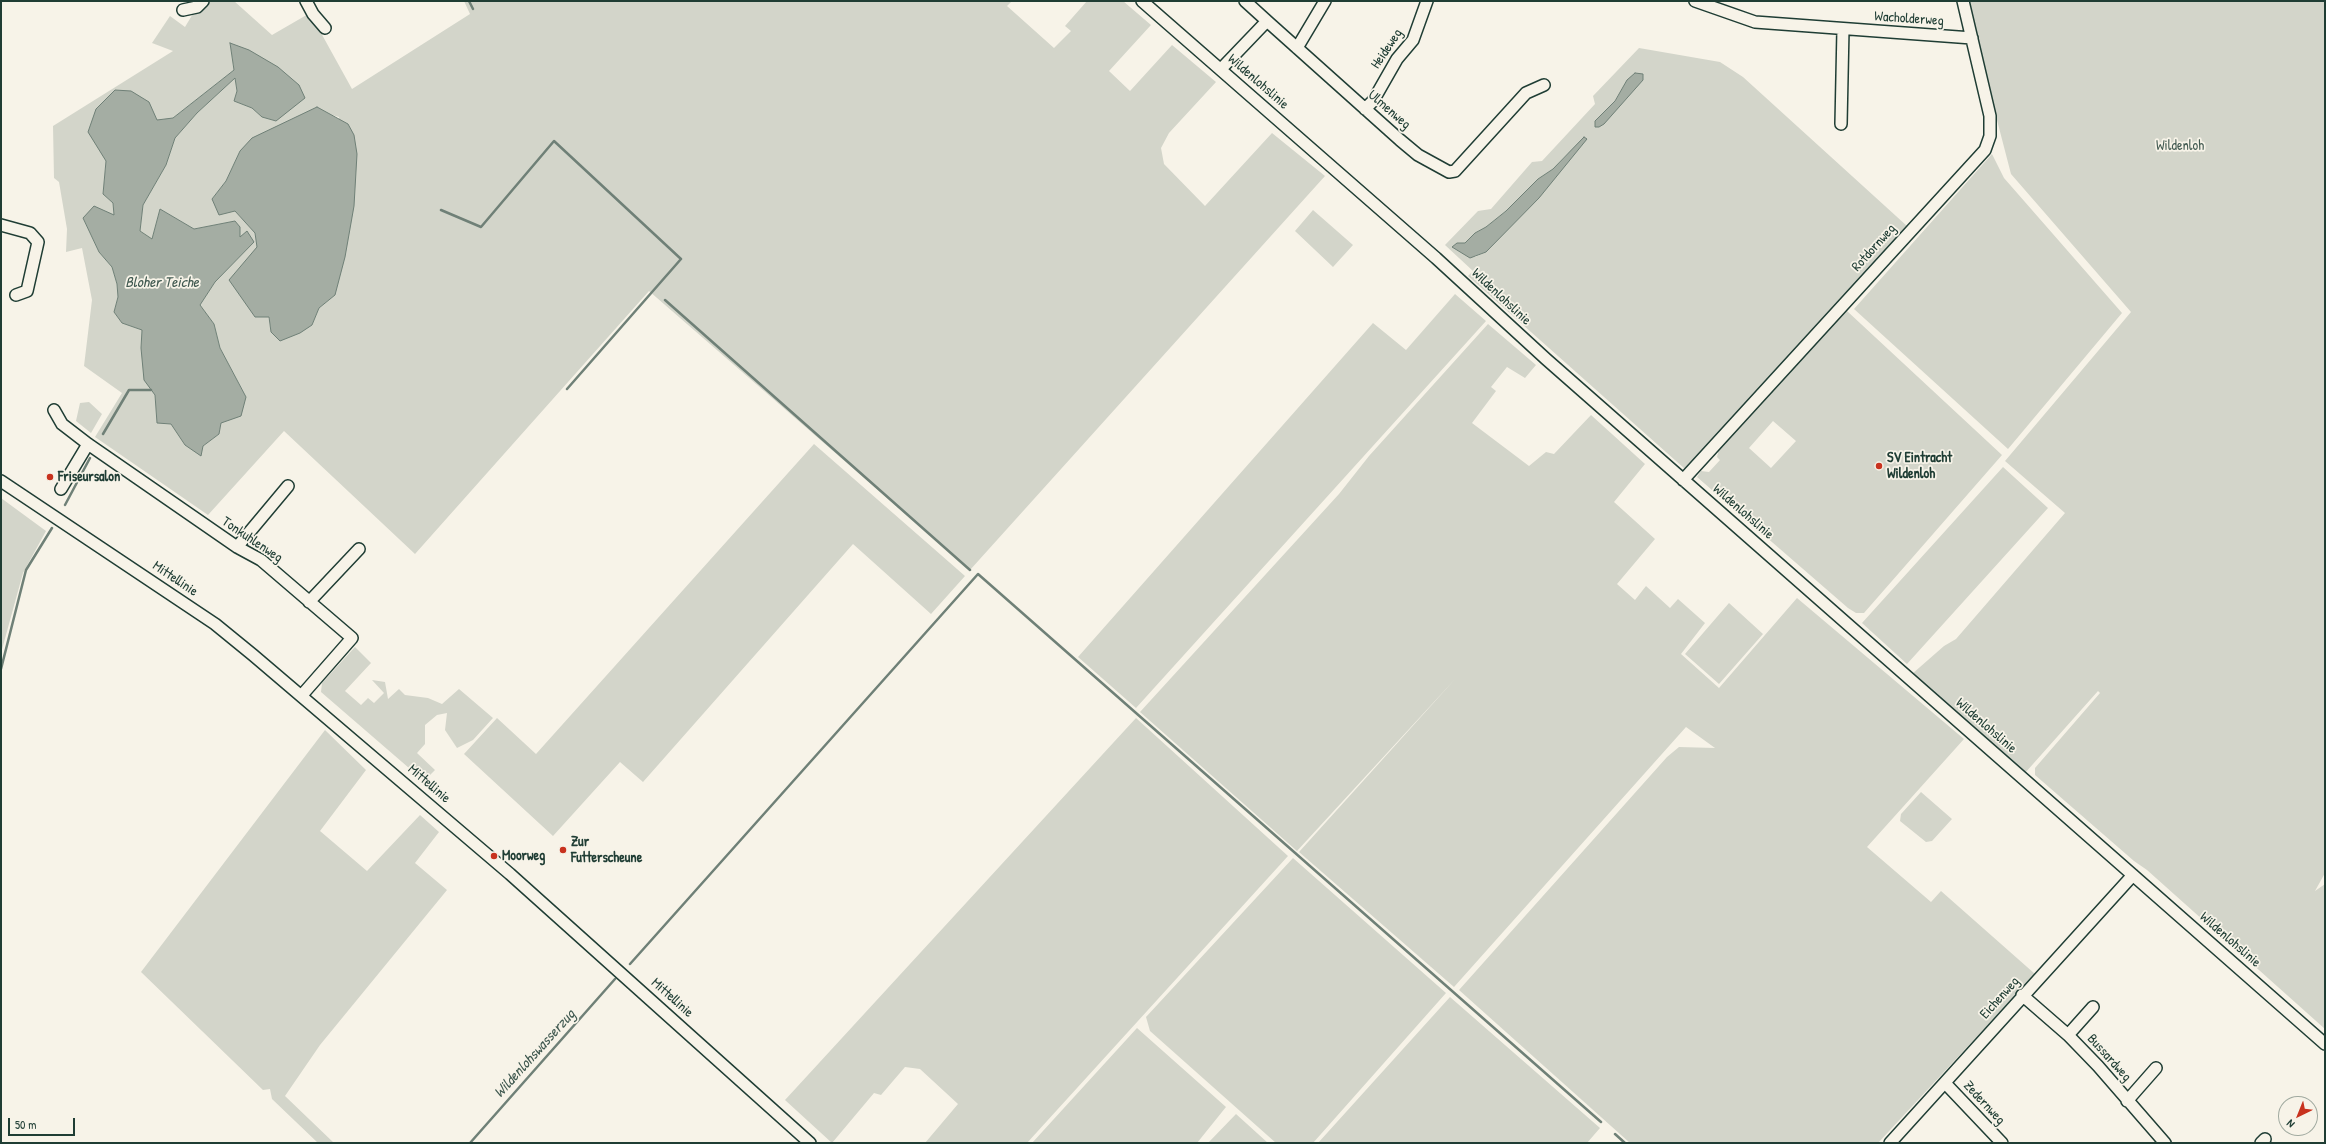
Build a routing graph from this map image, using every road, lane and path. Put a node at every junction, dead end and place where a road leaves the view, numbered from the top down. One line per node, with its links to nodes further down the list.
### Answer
1 (203, 1): 9 (street)
2 (306, 1): 11 (street)
3 (1142, 1): 15 (street, Wildenlohslinie)
4 (1246, 1): 10 (street, Ulmenweg)
5 (1325, 1): 14 (street)
6 (1427, 1): 17 (street, Heideweg)
7 (1695, 1): 12 (street, Wacholderweg)
8 (1963, 1): 13 (street, Rotdornweg)
9 (183, 10)
10 (1267, 21): 14 (street, Ulmenweg); 15 (street)
11 (325, 28)
12 (1843, 29): 13 (street, Wacholderweg); 18 (street)
13 (1972, 38): 23 (street, Rotdornweg)
14 (1297, 48): 17 (street, Ulmenweg)
15 (1221, 69): 23 (street, Wildenlohslinie)
16 (1544, 85): 17 (street, Ulmenweg)
17 (1365, 109)
18 (1841, 124)
19 (1, 225): 20 (street)
20 (16, 295)
21 (54, 410): 22 (street, Tonkuhlenweg)
22 (88, 444): 26 (street); 27 (street, Tonkuhlenweg)
23 (1683, 480): 31 (street, Wildenlohslinie)
24 (1, 481): 30 (street, Mittellinie)
25 (288, 486): 27 (street)
26 (61, 489)
27 (237, 548): 29 (street, Tonkuhlenweg)
28 (359, 549): 29 (street)
29 (309, 602): 30 (street, Tonkuhlenweg)
30 (302, 696): 39 (street, Mittellinie)
31 (2133, 875): 32 (street, Eichenweg); 35 (street, Wildenlohslinie)
32 (2022, 995): 34 (street, Bussardweg); 37 (street, Eichenweg)
33 (2093, 1007): 34 (street, Bussardweg)
34 (2068, 1036): 38 (street, Bussardweg)
35 (2325, 1044)
36 (2156, 1068): 38 (street, Bussardweg)
37 (1945, 1083): 40 (street, Eichenweg); 41 (street, Zedernweg)
38 (2127, 1101): 42 (street, Bussardweg)
39 (810, 1143)
40 (1890, 1143)
41 (2002, 1143)
42 (2165, 1143)

